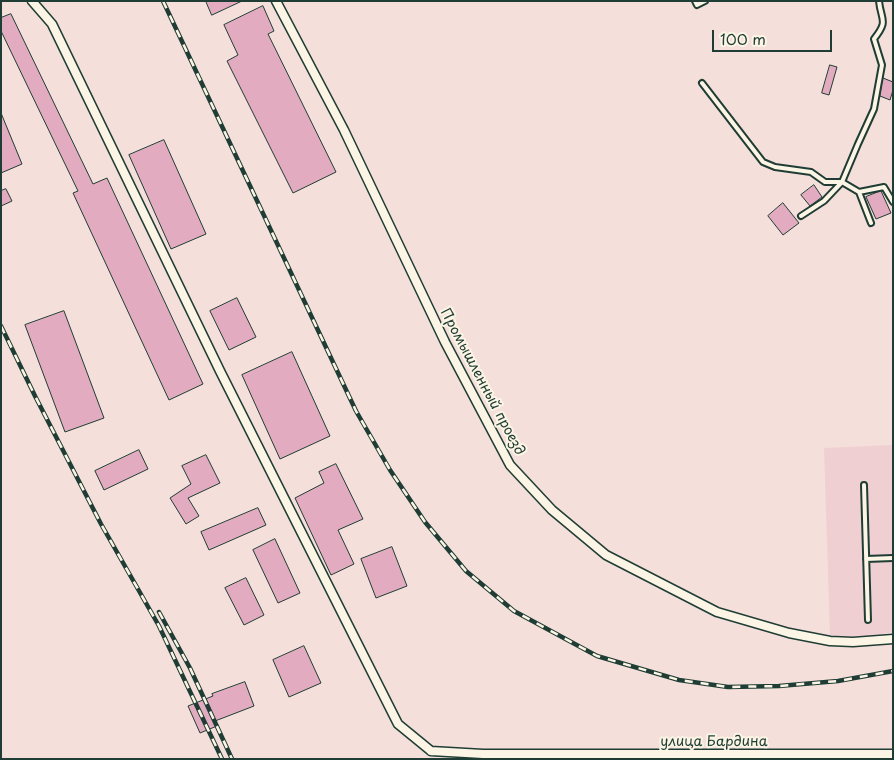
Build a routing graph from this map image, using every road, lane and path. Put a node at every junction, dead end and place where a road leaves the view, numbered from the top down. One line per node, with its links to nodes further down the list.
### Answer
1 (32, 1): 18 (street)
2 (276, 1): 16 (street, Промышленный проезд)
3 (695, 1): 4 (lane)
4 (705, 1)
5 (879, 1): 7 (lane)
6 (702, 83): 7 (lane)
7 (842, 182): 8 (lane); 10 (lane)
8 (859, 192): 9 (lane); 11 (lane)
9 (893, 202)
10 (801, 216)
11 (871, 223)
12 (864, 485): 14 (lane)
13 (893, 558): 14 (lane)
14 (866, 559): 15 (lane)
15 (868, 620)
16 (893, 639)
17 (893, 754): 18 (street, улица Бардина)
18 (431, 755)

